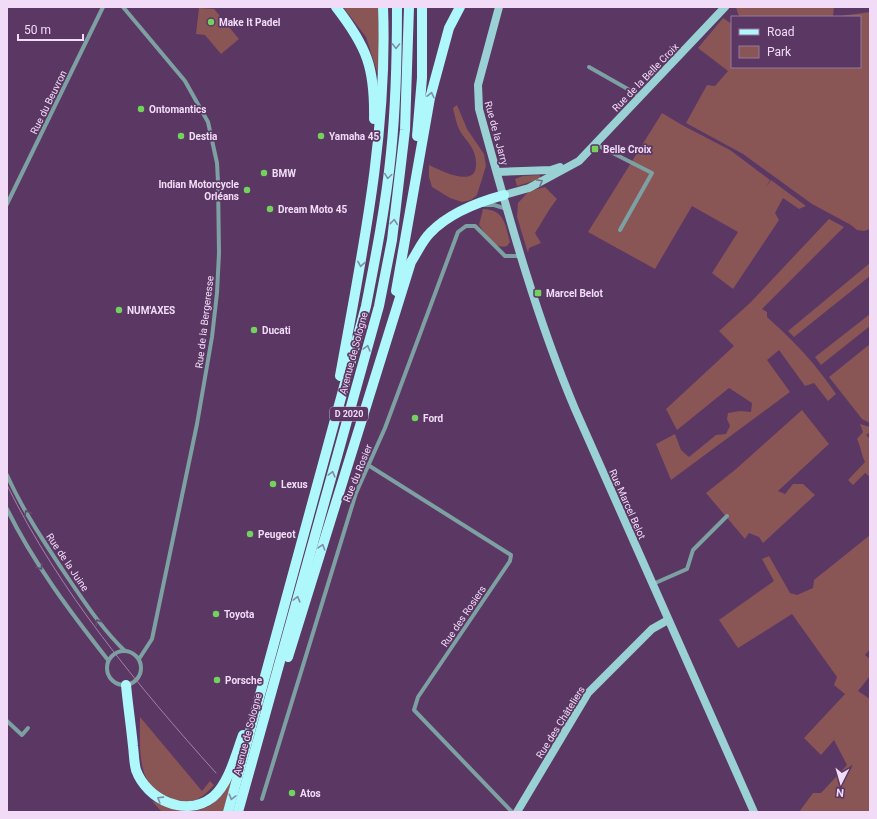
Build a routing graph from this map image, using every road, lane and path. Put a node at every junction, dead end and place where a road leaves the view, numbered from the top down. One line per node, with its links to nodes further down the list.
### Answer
1 (103, 7): 18 (street, Rue du Beuvron)
2 (123, 7): 34 (street, Rue de la Bergeresse)
3 (336, 7): 16 (main road)
4 (384, 7): 16 (main road)
5 (397, 7): 25 (main road, Avenue de Sologne / D 2020, one-way to 25)
6 (409, 7): 41 (main road, Avenue de Sologne / D 2020, one-way to 6)
7 (422, 7): 21 (main road)
8 (460, 7): 21 (main road, one-way to 8)
9 (499, 7): 15 (main road, Rue de la Jarry)
10 (725, 7): 12 (main road, Rue de la Belle Croix)
11 (589, 67): 12 (street)
12 (641, 96): 13 (main road, Rue de la Belle Croix)
13 (595, 144): 14 (main road, Rue de la Belle Croix); 22 (street)
14 (579, 161): 15 (main road, Rue de la Belle Croix); 17 (main road, Rue de la Belle Croix, one-way to 14)
15 (497, 172): 17 (main road, Rue de la Jarry)
16 (372, 185): 25 (main road, one-way to 25)
17 (504, 195): 19 (main road); 20 (main road, Rue Marcel Belot)
18 (7, 204)
19 (472, 206): 20 (street); 24 (main road)
20 (508, 209): 23 (main road, Rue Marcel Belot)
21 (411, 216): 24 (main road)
22 (620, 230)
23 (521, 256): 26 (street, Rue du Rosier); 30 (main road, Rue Marcel Belot)
24 (373, 385): 41 (main road, one-way to 24)
25 (328, 439): 31 (main road, Avenue de Sologne / D 2020)
26 (368, 465): 39 (street, Rue du Rosier); 42 (street, Rue des Rosiers)
27 (7, 475): 33 (street, Rue de la Juine, one-way to 27)
28 (7, 510): 35 (street, one-way to 35)
29 (727, 516): 30 (street)
30 (653, 584): 32 (main road, Rue Marcel Belot)
31 (287, 598): 36 (main road, one-way to 36); 40 (main road, Avenue de Sologne, one-way to 40)
32 (668, 620): 43 (main road, Rue des Châteliers); 44 (main road, Rue Marcel Belot)
33 (125, 651): 34 (street); 35 (street)
34 (139, 659): 36 (street)
35 (108, 660): 36 (street)
36 (126, 685)
37 (7, 721): 38 (street)
38 (28, 728)
39 (262, 799)
40 (228, 812)
41 (239, 812)
42 (512, 812)
43 (516, 812)
44 (754, 812)

